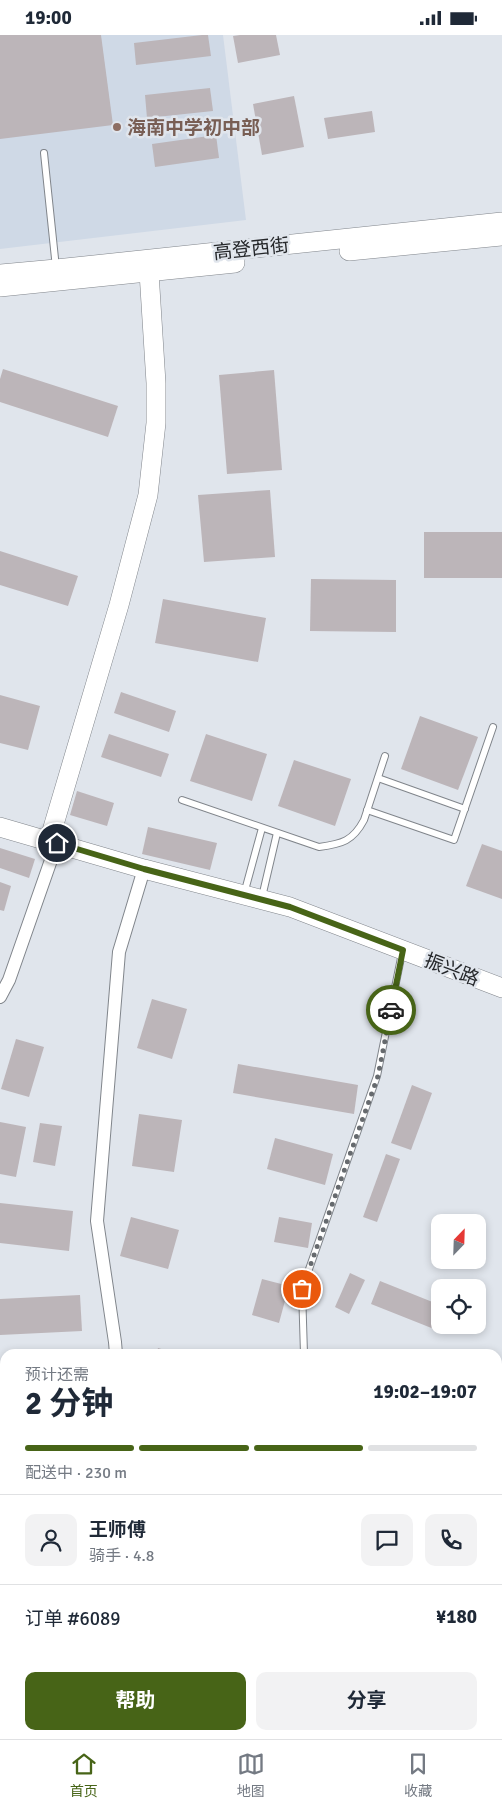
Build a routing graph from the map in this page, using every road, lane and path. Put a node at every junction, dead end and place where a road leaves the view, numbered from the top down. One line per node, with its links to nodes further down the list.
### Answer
1 (44, 153): 6 (lane)
2 (502, 222): 6 (street, 高登西街)
3 (502, 236): 4 (street, 高登西街)
4 (149, 272): 6 (street, 高登西街); 17 (street)
5 (0, 274): 6 (street, 高登西街)
6 (57, 276): 7 (street, 高登西街)
7 (0, 287)
8 (493, 727): 12 (lane)
9 (385, 756): 10 (lane)
10 (378, 778): 12 (lane); 13 (lane)
11 (182, 800): 15 (lane)
12 (465, 809): 13 (lane)
13 (367, 810): 16 (lane)
14 (0, 827): 17 (street, 振兴路)
15 (262, 828): 16 (lane); 19 (lane)
16 (277, 833): 19 (lane)
17 (53, 842): 18 (street, 振兴路); 22 (street)
18 (144, 869): 19 (street, 振兴路); 23 (street)
19 (252, 896): 20 (street, 振兴路)
20 (403, 950): 21 (street, 振兴路); 24 (lane)
21 (502, 988)
22 (0, 997)
23 (115, 1349)
24 (304, 1349)

